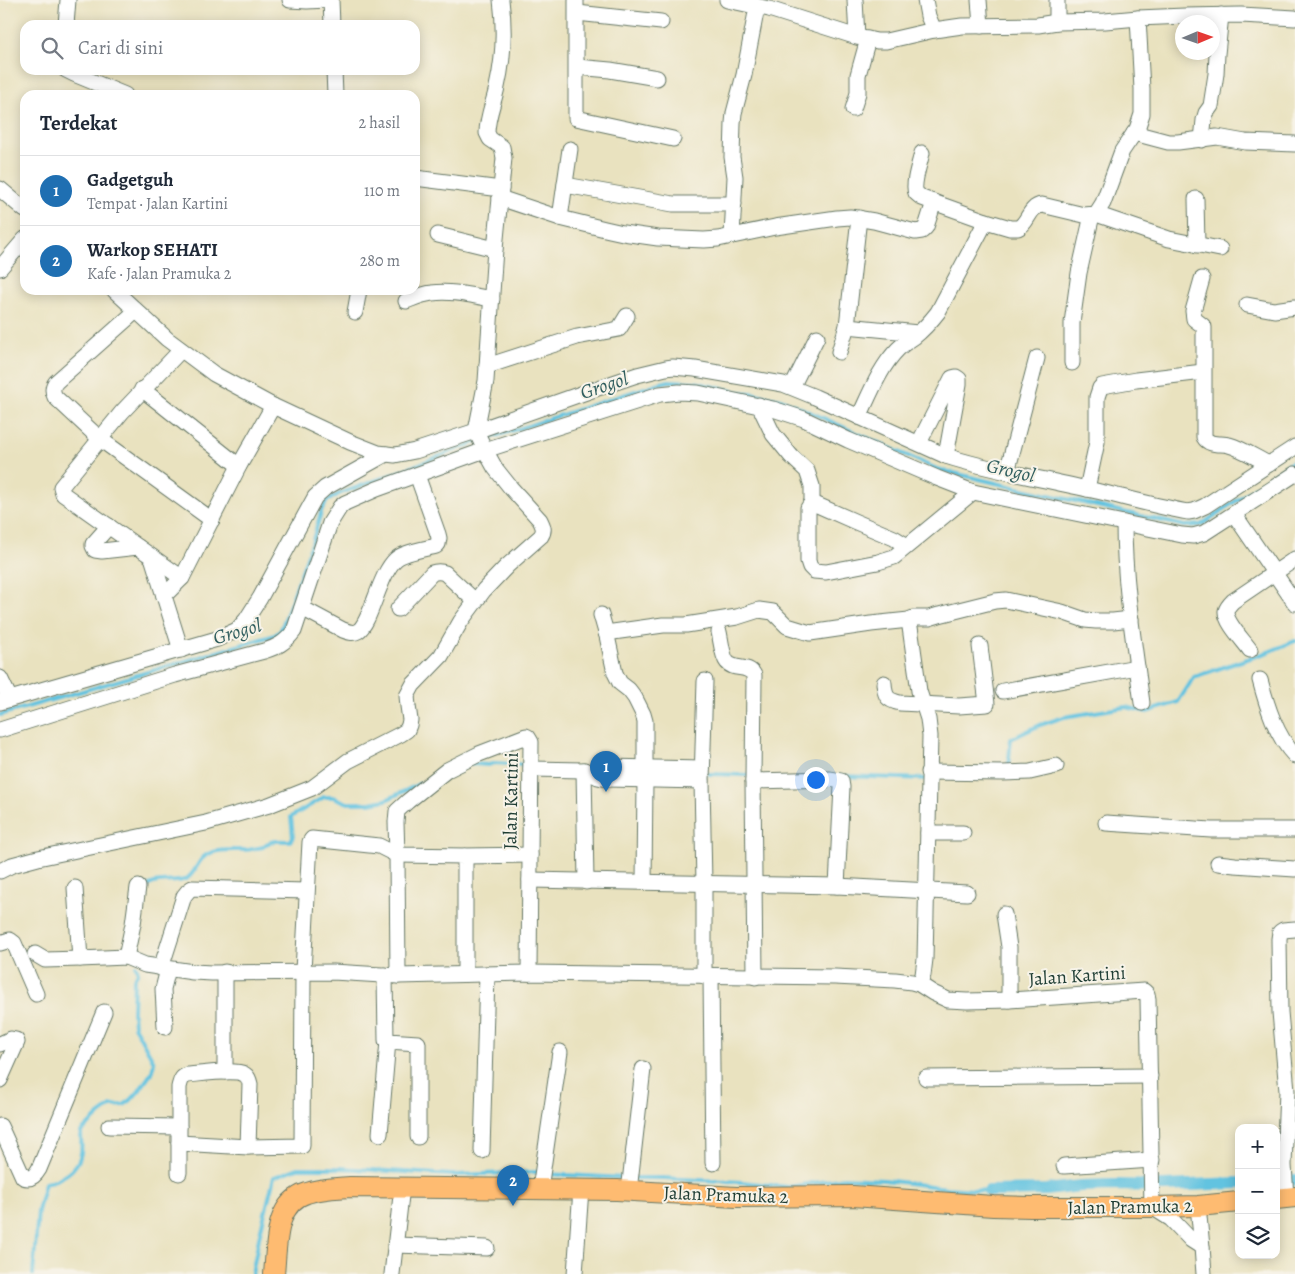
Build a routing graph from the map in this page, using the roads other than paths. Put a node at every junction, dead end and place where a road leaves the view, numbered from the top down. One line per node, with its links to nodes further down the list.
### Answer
1 (68, 0): 16 (street)
2 (290, 0): 3 (street)
3 (329, 0): 17 (street)
4 (501, 0): 39 (street)
5 (726, 0): 11 (street)
6 (855, 0): 22 (street)
7 (925, 0): 21 (street)
8 (979, 0): 20 (street)
9 (1057, 0): 19 (street)
10 (577, 6): 18 (street); 23 (street)
11 (758, 7): 22 (street); 42 (street)
12 (1242, 7): 13 (street); 15 (street)
13 (1221, 15): 14 (street); 32 (street)
14 (1138, 18): 19 (street); 30 (street)
15 (1295, 18)
16 (66, 20)
17 (331, 20)
18 (661, 22)
19 (1057, 22): 20 (street)
20 (982, 26): 21 (street)
21 (934, 30): 22 (street)
22 (862, 38): 29 (street)
23 (577, 67): 26 (street); 31 (street)
24 (76, 75): 27 (street)
25 (334, 75): 28 (street)
26 (657, 78)
27 (113, 90)
28 (335, 90)
29 (853, 108)
30 (1134, 133): 32 (street); 44 (street)
31 (673, 139)
32 (1202, 140): 33 (street)
33 (1295, 144)
34 (570, 149): 37 (street)
35 (922, 153): 41 (street)
36 (420, 179): 39 (street)
37 (565, 185): 42 (street); 45 (street)
38 (0, 189): 43 (street)
39 (500, 193): 45 (street); 52 (street)
40 (1196, 199): 51 (street)
41 (934, 202): 46 (street); 47 (street)
42 (734, 204): 49 (street)
43 (20, 206)
44 (1094, 214): 47 (street); 51 (street); 71 (street)
45 (560, 218): 49 (street)
46 (858, 218): 49 (street); 65 (street)
47 (986, 221): 66 (street)
48 (438, 235): 52 (street)
49 (732, 236)
50 (20, 245): 54 (street)
51 (1197, 245): 53 (street)
52 (495, 249): 58 (street)
53 (1220, 249)
54 (0, 268)
55 (1202, 279): 73 (street)
56 (119, 295): 62 (street)
57 (358, 295): 63 (street)
58 (492, 299): 59 (street); 72 (street)
59 (406, 301)
60 (1248, 305): 61 (street)
61 (1295, 307)
62 (136, 311): 68 (street); 80 (street)
63 (355, 312)
64 (627, 316): 72 (street)
65 (846, 326): 66 (street); 69 (street)
66 (918, 333): 78 (street)
67 (817, 337): 74 (street)
68 (181, 350): 75 (street); 77 (street)
69 (839, 352)
70 (1037, 358): 88 (street)
71 (1072, 363)
72 (487, 366): 79 (street)
73 (1203, 372): 86 (street); 91 (street)
74 (792, 387): 78 (street); 79 (street)
75 (142, 389): 80 (street); 87 (street)
76 (759, 405): 83 (street); 92 (street); 93 (street)
77 (273, 406): 84 (street); 87 (street)
78 (859, 416): 81 (street)
79 (476, 432): 83 (street); 84 (street)
80 (100, 439): 95 (street); 97 (street)
81 (919, 443): 85 (street); 85 (street)
82 (1295, 447): 86 (street)
83 (484, 449): 90 (street); 105 (street)
84 (386, 454): 115 (street)
85 (946, 456): 88 (street)
86 (1269, 464): 91 (street)
87 (240, 466): 95 (street)
88 (1007, 472): 91 (street)
89 (1295, 474): 94 (street)
90 (417, 476): 107 (street); 107 (street)
91 (1087, 488)
92 (973, 492): 96 (street); 99 (street)
93 (812, 503): 99 (street); 99 (street)
94 (1234, 514): 96 (street); 102 (street)
95 (212, 520): 103 (street)
96 (1124, 523): 110 (street)
97 (109, 526): 98 (street); 98 (street)
98 (138, 546): 100 (street)
99 (907, 546)
100 (152, 557): 103 (street); 104 (street)
101 (1295, 559): 102 (street)
102 (1275, 573): 106 (street); 116 (street)
103 (182, 578): 104 (street)
104 (164, 596): 115 (street)
105 (475, 601): 108 (street); 145 (street)
106 (1295, 603)
107 (302, 608): 126 (street)
108 (398, 609)
109 (601, 614): 113 (street)
110 (1131, 619): 111 (street); 117 (street)
111 (910, 620): 113 (street); 125 (street)
112 (719, 632): 134 (street)
113 (606, 633): 132 (street)
114 (980, 646): 125 (street)
115 (182, 650): 123 (street)
116 (1250, 650)
117 (1138, 667): 122 (street); 124 (street)
118 (0, 678): 123 (street)
119 (1260, 680): 127 (street)
120 (705, 681): 133 (street)
121 (884, 683): 125 (street)
122 (1003, 692)
123 (5, 700)
124 (1142, 703)
125 (924, 705): 135 (street)
126 (0, 730)
127 (1295, 756)
128 (531, 766): 131 (street); 140 (street, Jalan Kartini); 141 (street, Jalan Kartini)
129 (1056, 766): 135 (street)
130 (608, 767): 132 (street)
131 (584, 770): 132 (street); 147 (street)
132 (645, 774): 133 (street); 148 (street)
133 (702, 775): 149 (street)
134 (753, 776): 150 (street); 151 (street)
135 (928, 777): 138 (street)
136 (1106, 823): 137 (street)
137 (1295, 830)
138 (928, 833): 139 (street); 155 (street)
139 (963, 833)
140 (397, 855): 142 (street); 154 (street); 169 (street, Jalan Kartini)
141 (530, 855): 142 (street); 146 (street, Jalan Kartini)
142 (465, 856): 167 (street)
143 (1218, 863): 144 (street)
144 (1295, 868)
145 (0, 871)
146 (530, 880): 147 (street); 166 (street, Jalan Kartini)
147 (586, 882): 148 (street)
148 (644, 882): 149 (street)
149 (704, 884): 150 (street); 170 (street)
150 (754, 885): 151 (street); 171 (street)
151 (838, 886): 155 (street)
152 (138, 887): 162 (street)
153 (75, 888): 161 (street)
154 (306, 891): 163 (street); 165 (street)
155 (927, 891): 156 (street); 172 (street)
156 (967, 893)
157 (1004, 914): 174 (street)
158 (1295, 929): 200 (street)
159 (0, 943): 173 (street)
160 (36, 954): 161 (street)
161 (80, 958): 162 (street)
162 (133, 960): 163 (street, Jalan Kartini)
163 (164, 968): 164 (street, Jalan Kartini); 176 (street)
164 (225, 972): 165 (street, Jalan Kartini); 181 (street)
165 (303, 972): 169 (street, Jalan Kartini); 191 (street)
166 (529, 973): 168 (street, Jalan Kartini); 170 (street, Jalan Kartini)
167 (465, 974): 168 (street, Jalan Kartini); 169 (street, Jalan Kartini)
168 (487, 974): 192 (street)
169 (391, 976): 177 (street, Jalan Kartini)
170 (708, 976): 171 (street, Jalan Kartini); 194 (street)
171 (755, 977): 172 (street, Jalan Kartini)
172 (919, 984): 174 (street, Jalan Kartini)
173 (36, 994)
174 (1009, 1000): 182 (street, Jalan Kartini)
175 (104, 1012): 185 (street)
176 (165, 1027)
177 (388, 1041): 188 (street, Jalan Kartini); 189 (street)
178 (0, 1044): 184 (street)
179 (560, 1052): 197 (street)
180 (643, 1069): 198 (street)
181 (225, 1072): 187 (street); 191 (street)
182 (1150, 1076): 183 (street); 193 (street, Jalan Kartini)
183 (926, 1078)
184 (0, 1080)
185 (0, 1126)
186 (109, 1126): 187 (street)
187 (180, 1127): 190 (street)
188 (380, 1134)
189 (418, 1136)
190 (179, 1143): 191 (street); 196 (street)
191 (248, 1147)
192 (482, 1151)
193 (1152, 1160): 195 (street); 203 (street, Jalan Kartini)
194 (713, 1163)
195 (1064, 1166)
196 (179, 1173)
197 (542, 1178): 199 (main road, Jalan Pramuka 2); 201 (main road, Jalan Pramuka 2)
198 (629, 1180): 199 (main road, Jalan Pramuka 2); 203 (main road, Jalan Pramuka 2)
199 (581, 1189): 210 (street)
200 (1285, 1191)
201 (401, 1194): 205 (street); 208 (main road, Jalan Pramuka 2)
202 (1235, 1202): 204 (main road, Jalan Pramuka 2)
203 (1152, 1205): 204 (main road, Jalan Pramuka 2); 206 (street)
204 (1198, 1206): 206 (street)
205 (395, 1245): 207 (street); 209 (street)
206 (1202, 1247): 211 (street)
207 (486, 1248)
208 (274, 1274)
209 (392, 1274)
210 (576, 1274)
211 (1204, 1274)

